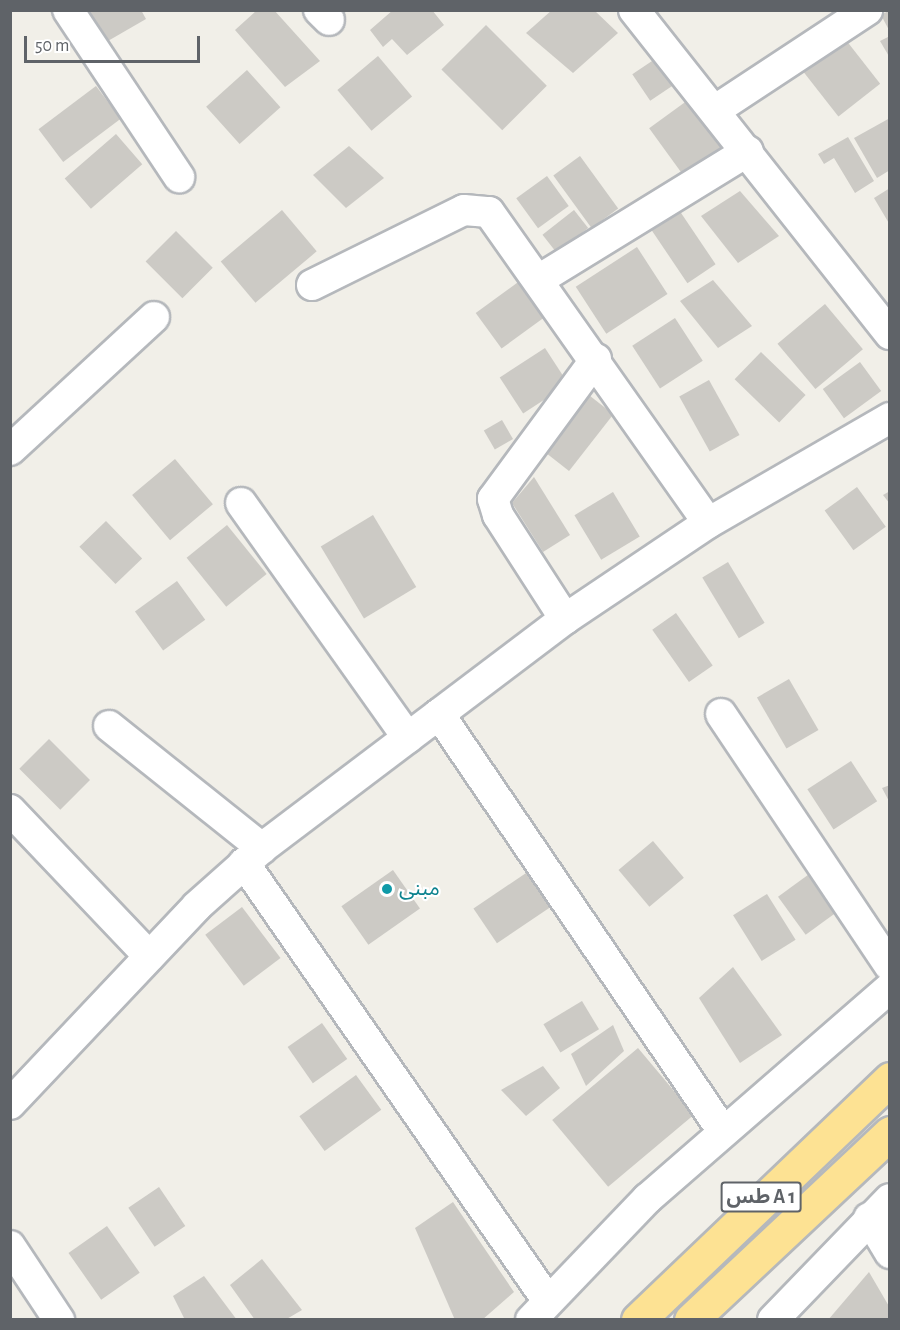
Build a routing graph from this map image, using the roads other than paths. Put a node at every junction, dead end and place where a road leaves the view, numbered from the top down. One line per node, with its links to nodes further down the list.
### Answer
1 (68, 10): 6 (street)
2 (634, 10): 4 (street)
3 (867, 10): 4 (street)
4 (717, 109): 5 (street)
5 (748, 151): 7 (street); 10 (street)
6 (179, 177)
7 (540, 279): 8 (street); 11 (street)
8 (312, 285)
9 (154, 317): 13 (street)
10 (890, 334)
11 (596, 359): 15 (street); 16 (street)
12 (890, 418): 15 (street)
13 (10, 450)
14 (241, 502): 20 (street)
15 (708, 523): 16 (street)
16 (565, 618): 17 (street)
17 (439, 714): 20 (street); 28 (street)
18 (721, 714): 24 (street)
19 (109, 726): 22 (street)
20 (408, 738): 22 (street)
21 (10, 810): 23 (street)
22 (253, 856): 23 (street); 33 (street)
23 (149, 956): 27 (street)
24 (890, 966)
25 (890, 988): 28 (street)
26 (890, 1079): 35 (highway, طس A 1)
27 (10, 1104)
28 (722, 1130): 33 (street)
29 (890, 1133): 36 (highway, طس A 1)
30 (879, 1209): 32 (street); 37 (street)
31 (10, 1245): 34 (street)
32 (890, 1253)
33 (540, 1310)
34 (59, 1320)
35 (638, 1320)
36 (691, 1320)
37 (773, 1320)

